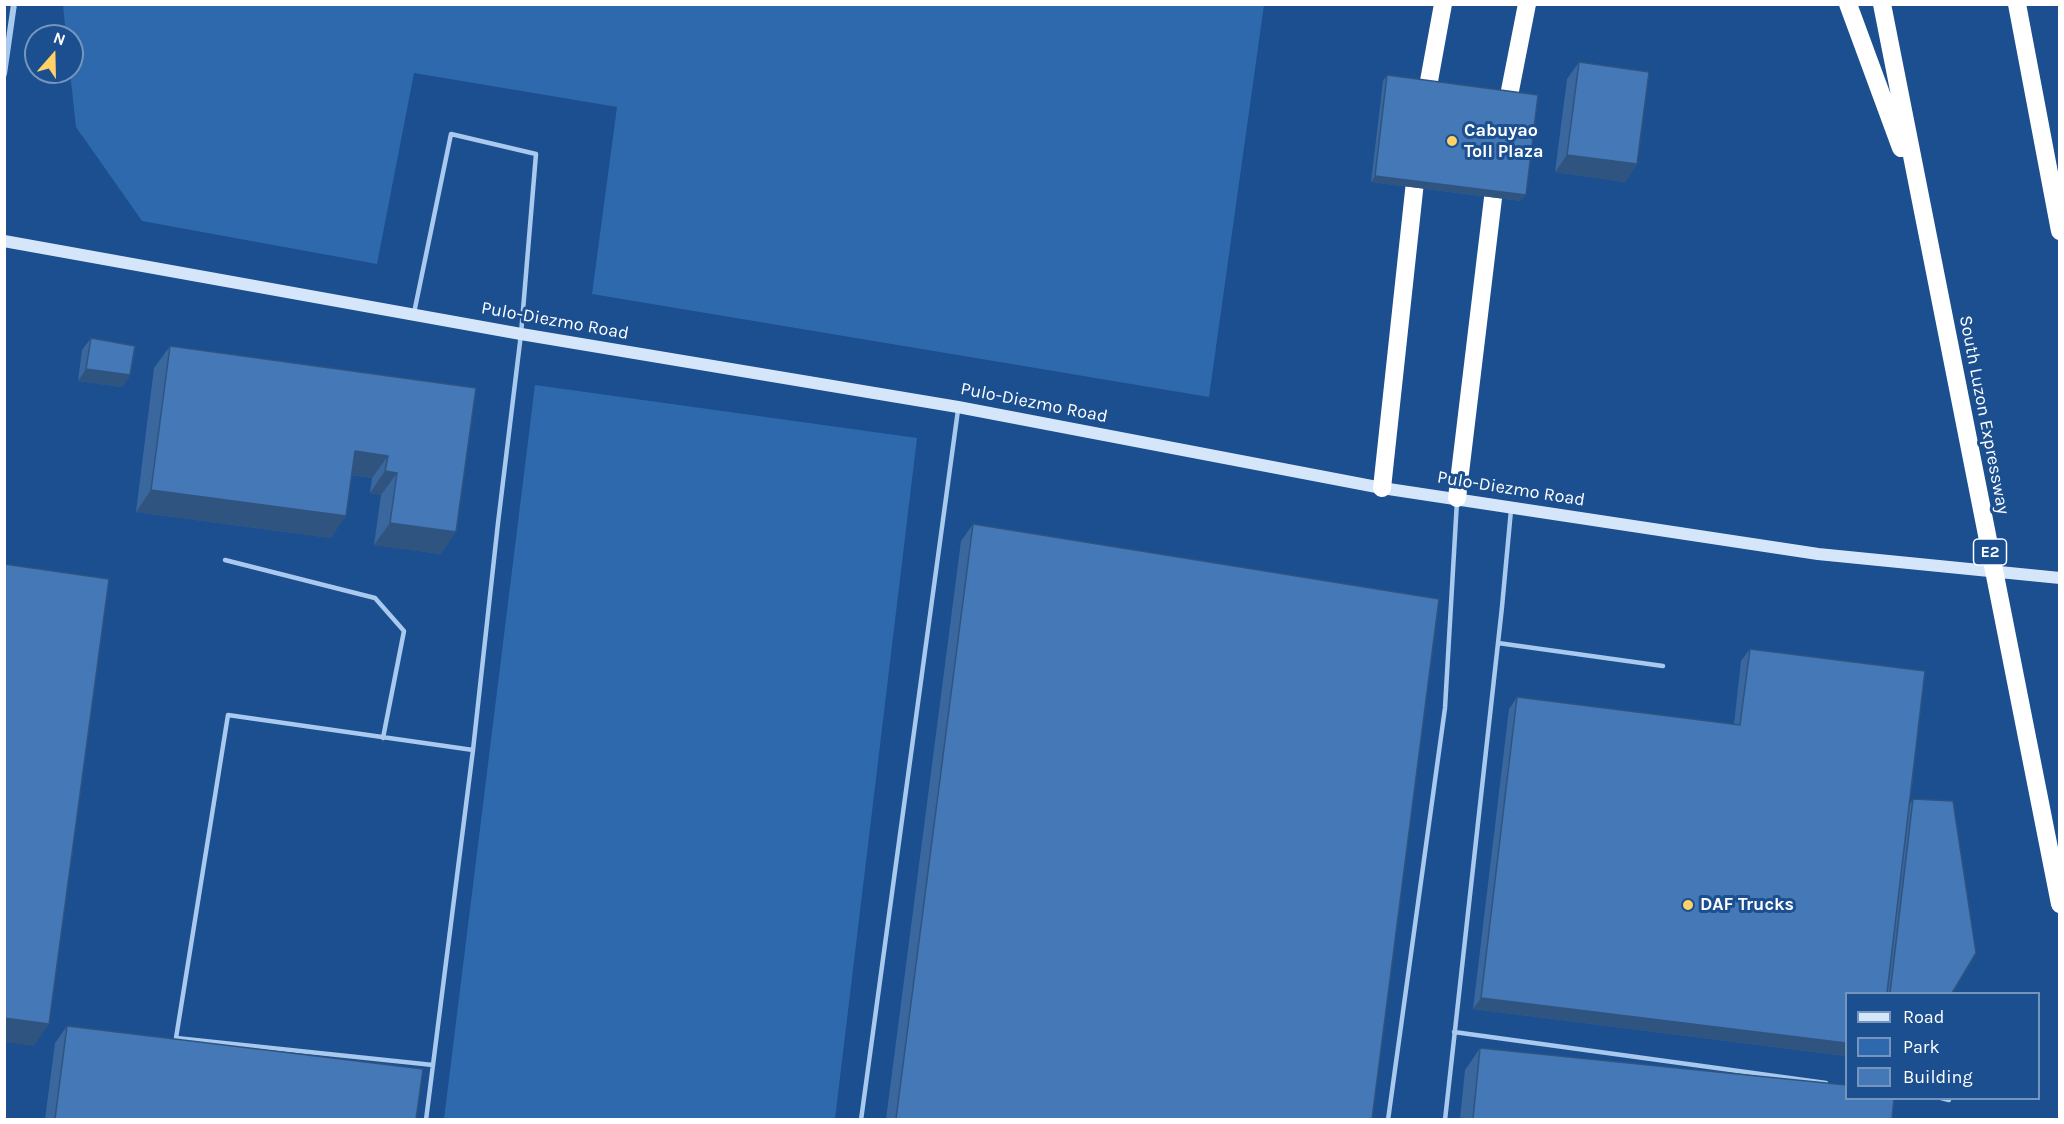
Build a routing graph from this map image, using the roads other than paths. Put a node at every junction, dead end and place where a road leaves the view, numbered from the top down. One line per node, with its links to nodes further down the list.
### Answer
1 (14, 4): 7 (street)
2 (1443, 4): 8 (highway)
3 (1527, 4): 9 (highway)
4 (1848, 4): 12 (highway)
5 (1882, 4): 12 (highway, South Luzon Expressway / E2)
6 (2017, 4): 13 (highway)
7 (4, 74)
8 (1421, 124)
9 (1501, 136)
10 (1418, 148): 18 (highway)
11 (1498, 160): 19 (highway)
12 (1920, 201): 27 (highway, South Luzon Expressway / E2)
13 (2060, 231)
14 (4, 241): 15 (street, Pulo-Diezmo Road)
15 (414, 314): 16 (street, Pulo-Diezmo Road); 16 (lane)
16 (521, 334): 17 (street, Pulo-Diezmo Road); 26 (lane)
17 (958, 407): 18 (street, Pulo-Diezmo Road); 32 (lane)
18 (1382, 488): 19 (street, Pulo-Diezmo Road)
19 (1457, 498): 20 (street, Pulo-Diezmo Road); 33 (lane)
20 (1511, 507): 22 (street, Pulo-Diezmo Road); 23 (lane)
21 (225, 560): 25 (lane)
22 (2060, 578)
23 (1498, 643): 24 (lane); 28 (lane)
24 (1663, 666)
25 (383, 738): 26 (lane); 29 (lane)
26 (473, 750): 29 (lane)
27 (2060, 904)
28 (1454, 1032): 30 (lane); 34 (lane)
29 (433, 1065): 31 (lane)
30 (1835, 1084)
31 (426, 1119)
32 (861, 1119)
33 (1388, 1119)
34 (1445, 1119)

